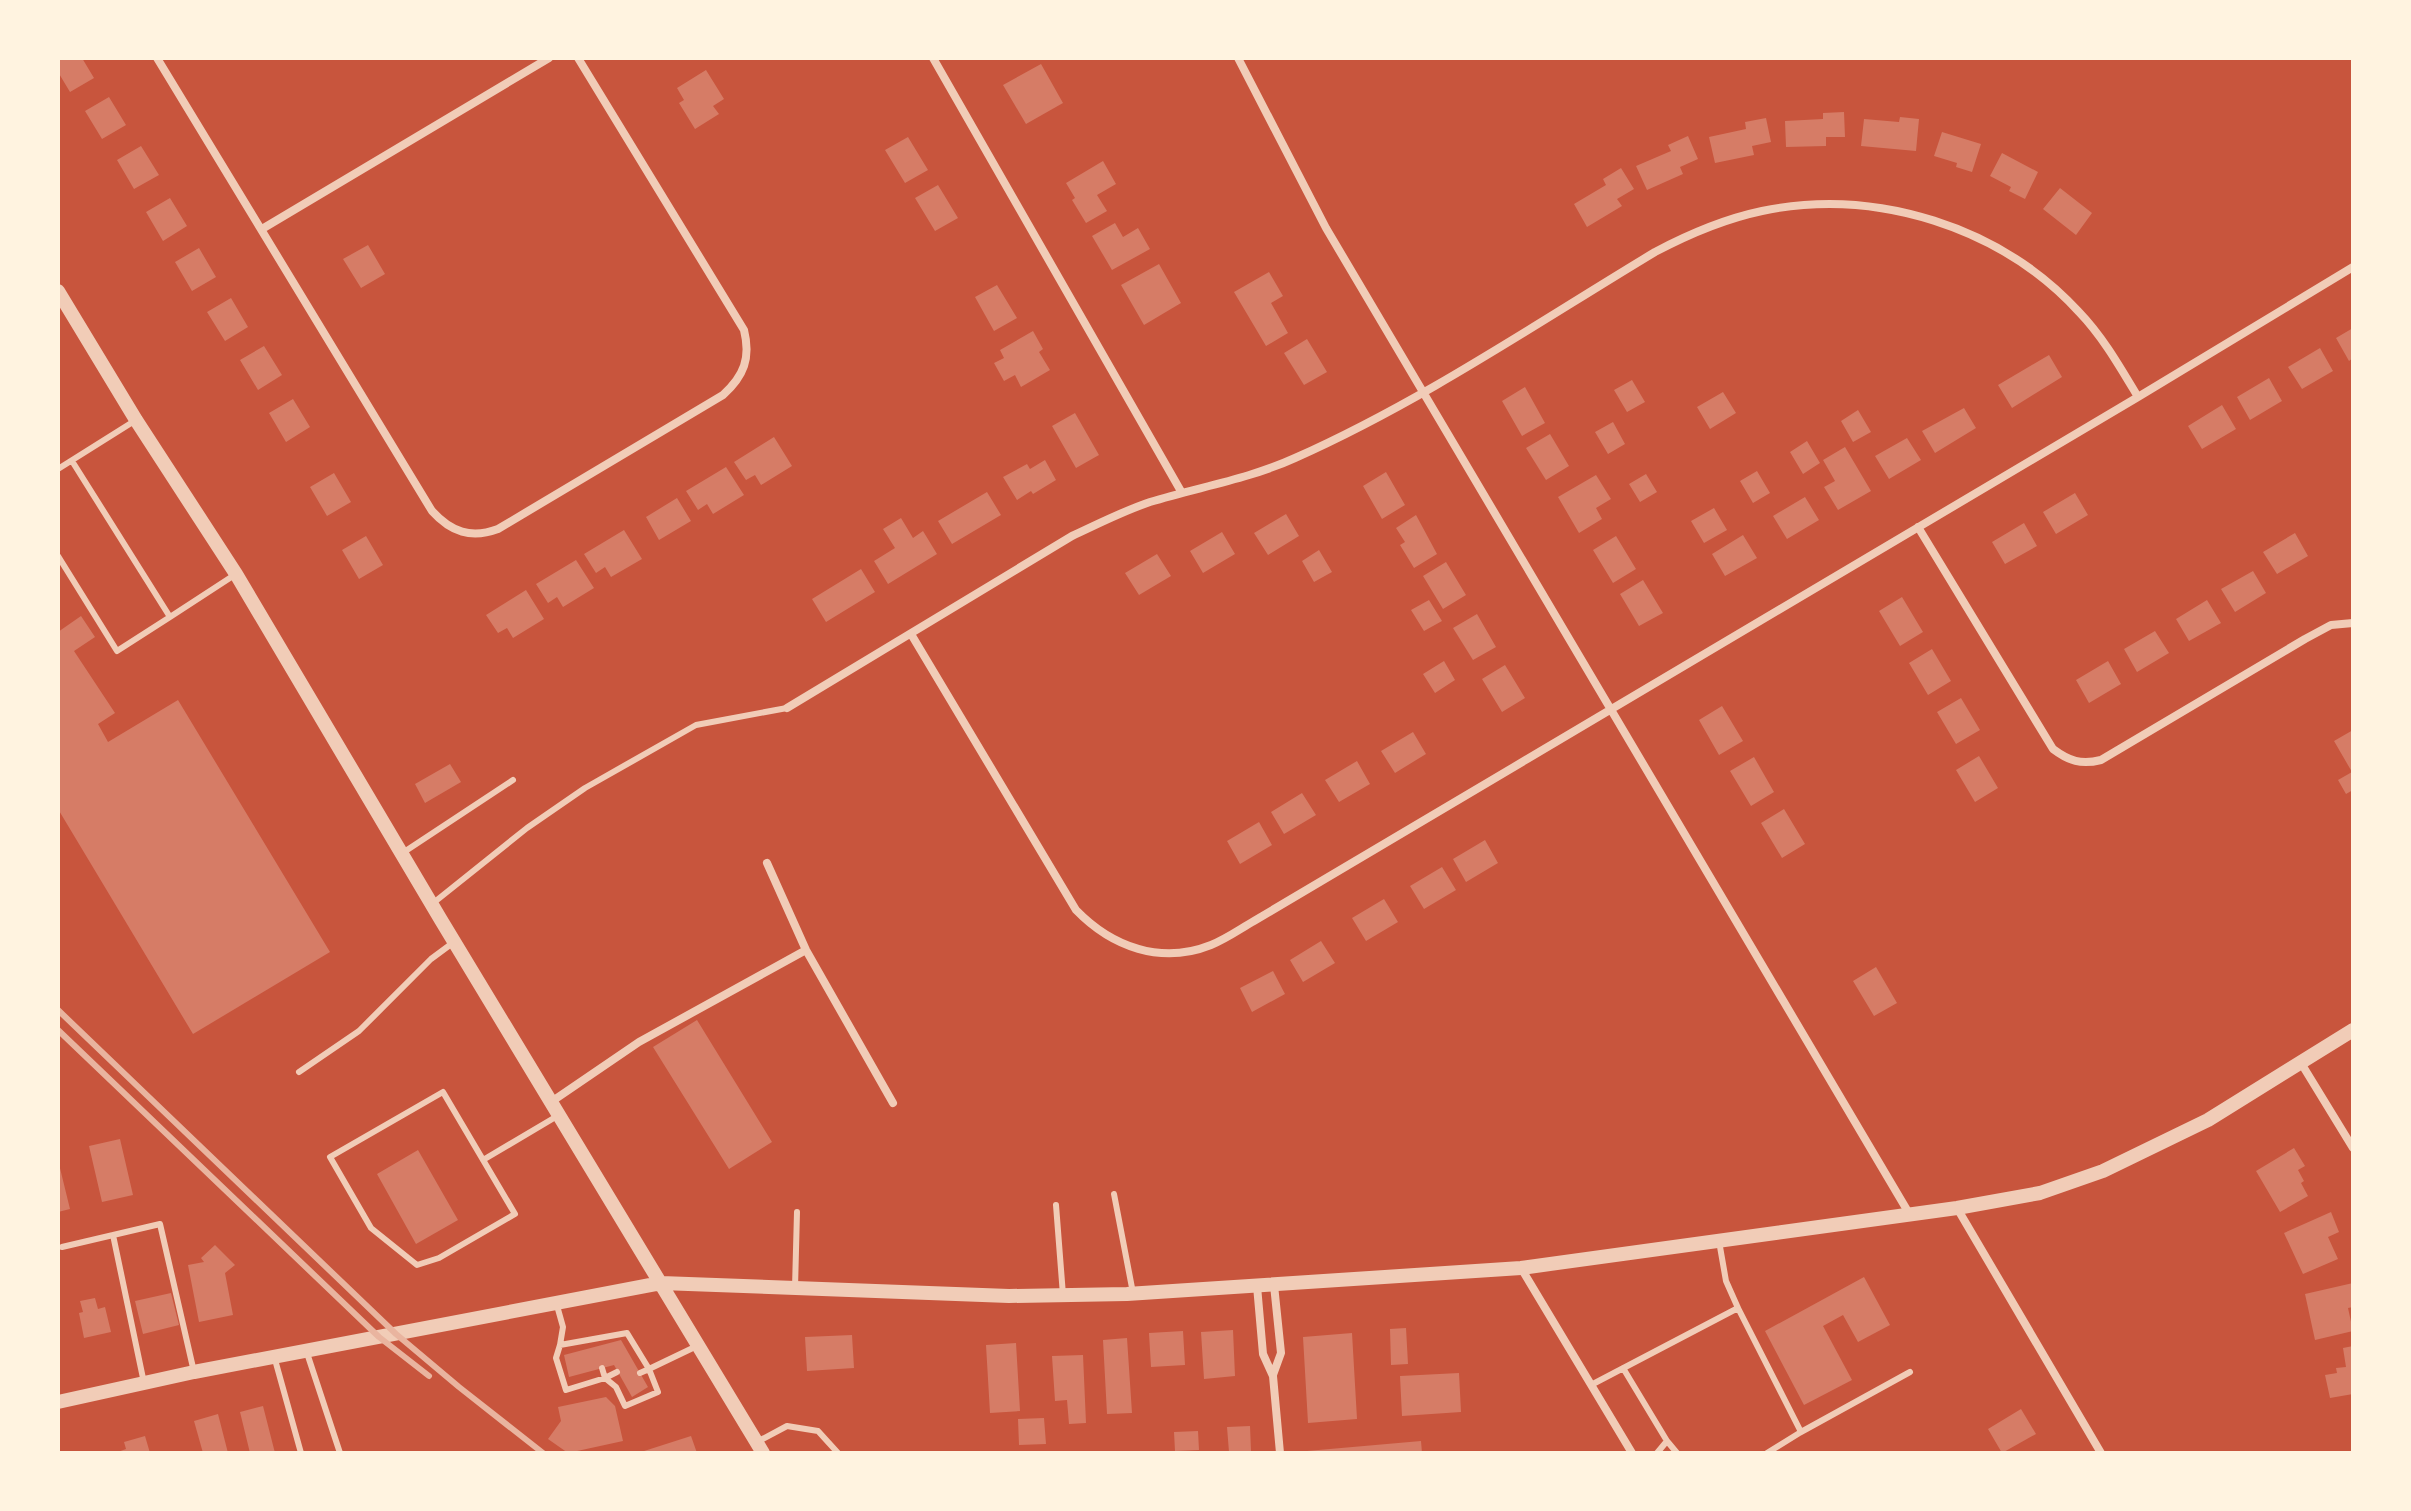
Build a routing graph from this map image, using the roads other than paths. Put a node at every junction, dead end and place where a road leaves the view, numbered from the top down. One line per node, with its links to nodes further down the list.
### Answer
1 (157, 58): 6 (street)
2 (549, 58): 6 (street)
3 (578, 58): 6 (street)
4 (933, 58): 14 (street)
5 (1238, 58): 9 (street)
6 (262, 229)
7 (2353, 267): 10 (street)
8 (58, 291): 11 (street)
9 (1423, 393): 10 (street); 14 (street); 22 (street)
10 (2138, 397): 15 (street)
11 (136, 420): 12 (lane); 17 (street)
12 (72, 461): 13 (lane); 18 (lane)
13 (58, 469)
14 (1182, 493): 20 (street)
15 (1918, 527): 19 (street); 22 (street)
16 (58, 556): 18 (lane)
17 (236, 574): 18 (lane); 24 (street)
18 (170, 617)
19 (2353, 623)
20 (911, 634): 21 (street); 22 (street)
21 (787, 708): 26 (lane)
22 (1611, 708): 41 (street)
23 (513, 780): 24 (lane)
24 (401, 854): 26 (street)
25 (767, 863): 28 (street)
26 (431, 904): 27 (street)
27 (454, 942): 31 (lane); 32 (street)
28 (806, 950): 32 (street); 33 (street)
29 (2353, 1030): 30 (street)
30 (2301, 1063): 35 (street); 39 (street)
31 (299, 1072)
32 (551, 1102): 34 (street)
33 (893, 1103)
34 (559, 1115): 36 (lane); 46 (street)
35 (2353, 1148)
36 (483, 1160): 36 (lane)
37 (1114, 1194): 50 (lane)
38 (1056, 1205): 51 (lane)
39 (1957, 1208): 41 (street); 89 (street)
40 (797, 1212): 49 (lane)
41 (1910, 1215): 43 (street)
42 (113, 1235): 44 (lane); 65 (lane); 73 (lane)
43 (1719, 1241): 45 (street); 53 (lane)
44 (62, 1247)
45 (1521, 1268): 47 (street); 75 (street)
46 (661, 1283): 49 (street); 52 (street); 56 (street)
47 (1274, 1285): 48 (street); 70 (street)
48 (1257, 1286): 50 (street); 70 (street)
49 (795, 1288): 51 (street)
50 (1133, 1293): 51 (street)
51 (1063, 1295)
52 (556, 1302): 55 (lane); 57 (street)
53 (1738, 1308): 63 (lane); 78 (lane)
54 (581, 1341): 55 (lane); 58 (lane); 60 (lane)
55 (560, 1345): 74 (lane)
56 (697, 1346): 64 (lane); 80 (street)
57 (306, 1350): 59 (street); 82 (lane)
58 (583, 1350)
59 (274, 1356): 65 (street); 81 (lane)
60 (643, 1358): 61 (lane); 64 (lane)
61 (634, 1363)
62 (602, 1368): 71 (lane)
63 (1623, 1368): 75 (lane); 79 (lane)
64 (649, 1369): 69 (lane); 76 (lane)
65 (194, 1372): 73 (street)
66 (587, 1372): 74 (lane)
67 (617, 1372): 71 (lane)
68 (1910, 1372): 78 (lane)
69 (640, 1373)
70 (1273, 1376): 84 (street)
71 (605, 1378): 74 (lane); 76 (lane)
72 (623, 1382): 76 (lane)
73 (144, 1383): 77 (street)
74 (589, 1383)
75 (1591, 1385): 85 (street)
76 (616, 1387)
77 (58, 1402)
78 (1801, 1432): 88 (lane)
79 (1667, 1441): 86 (lane); 87 (lane)
80 (760, 1447): 83 (lane)
81 (301, 1453)
82 (340, 1453)
83 (838, 1453)
84 (1280, 1453)
85 (1632, 1453)
86 (1657, 1453)
87 (1677, 1453)
88 (1767, 1453)
89 (2101, 1453)

